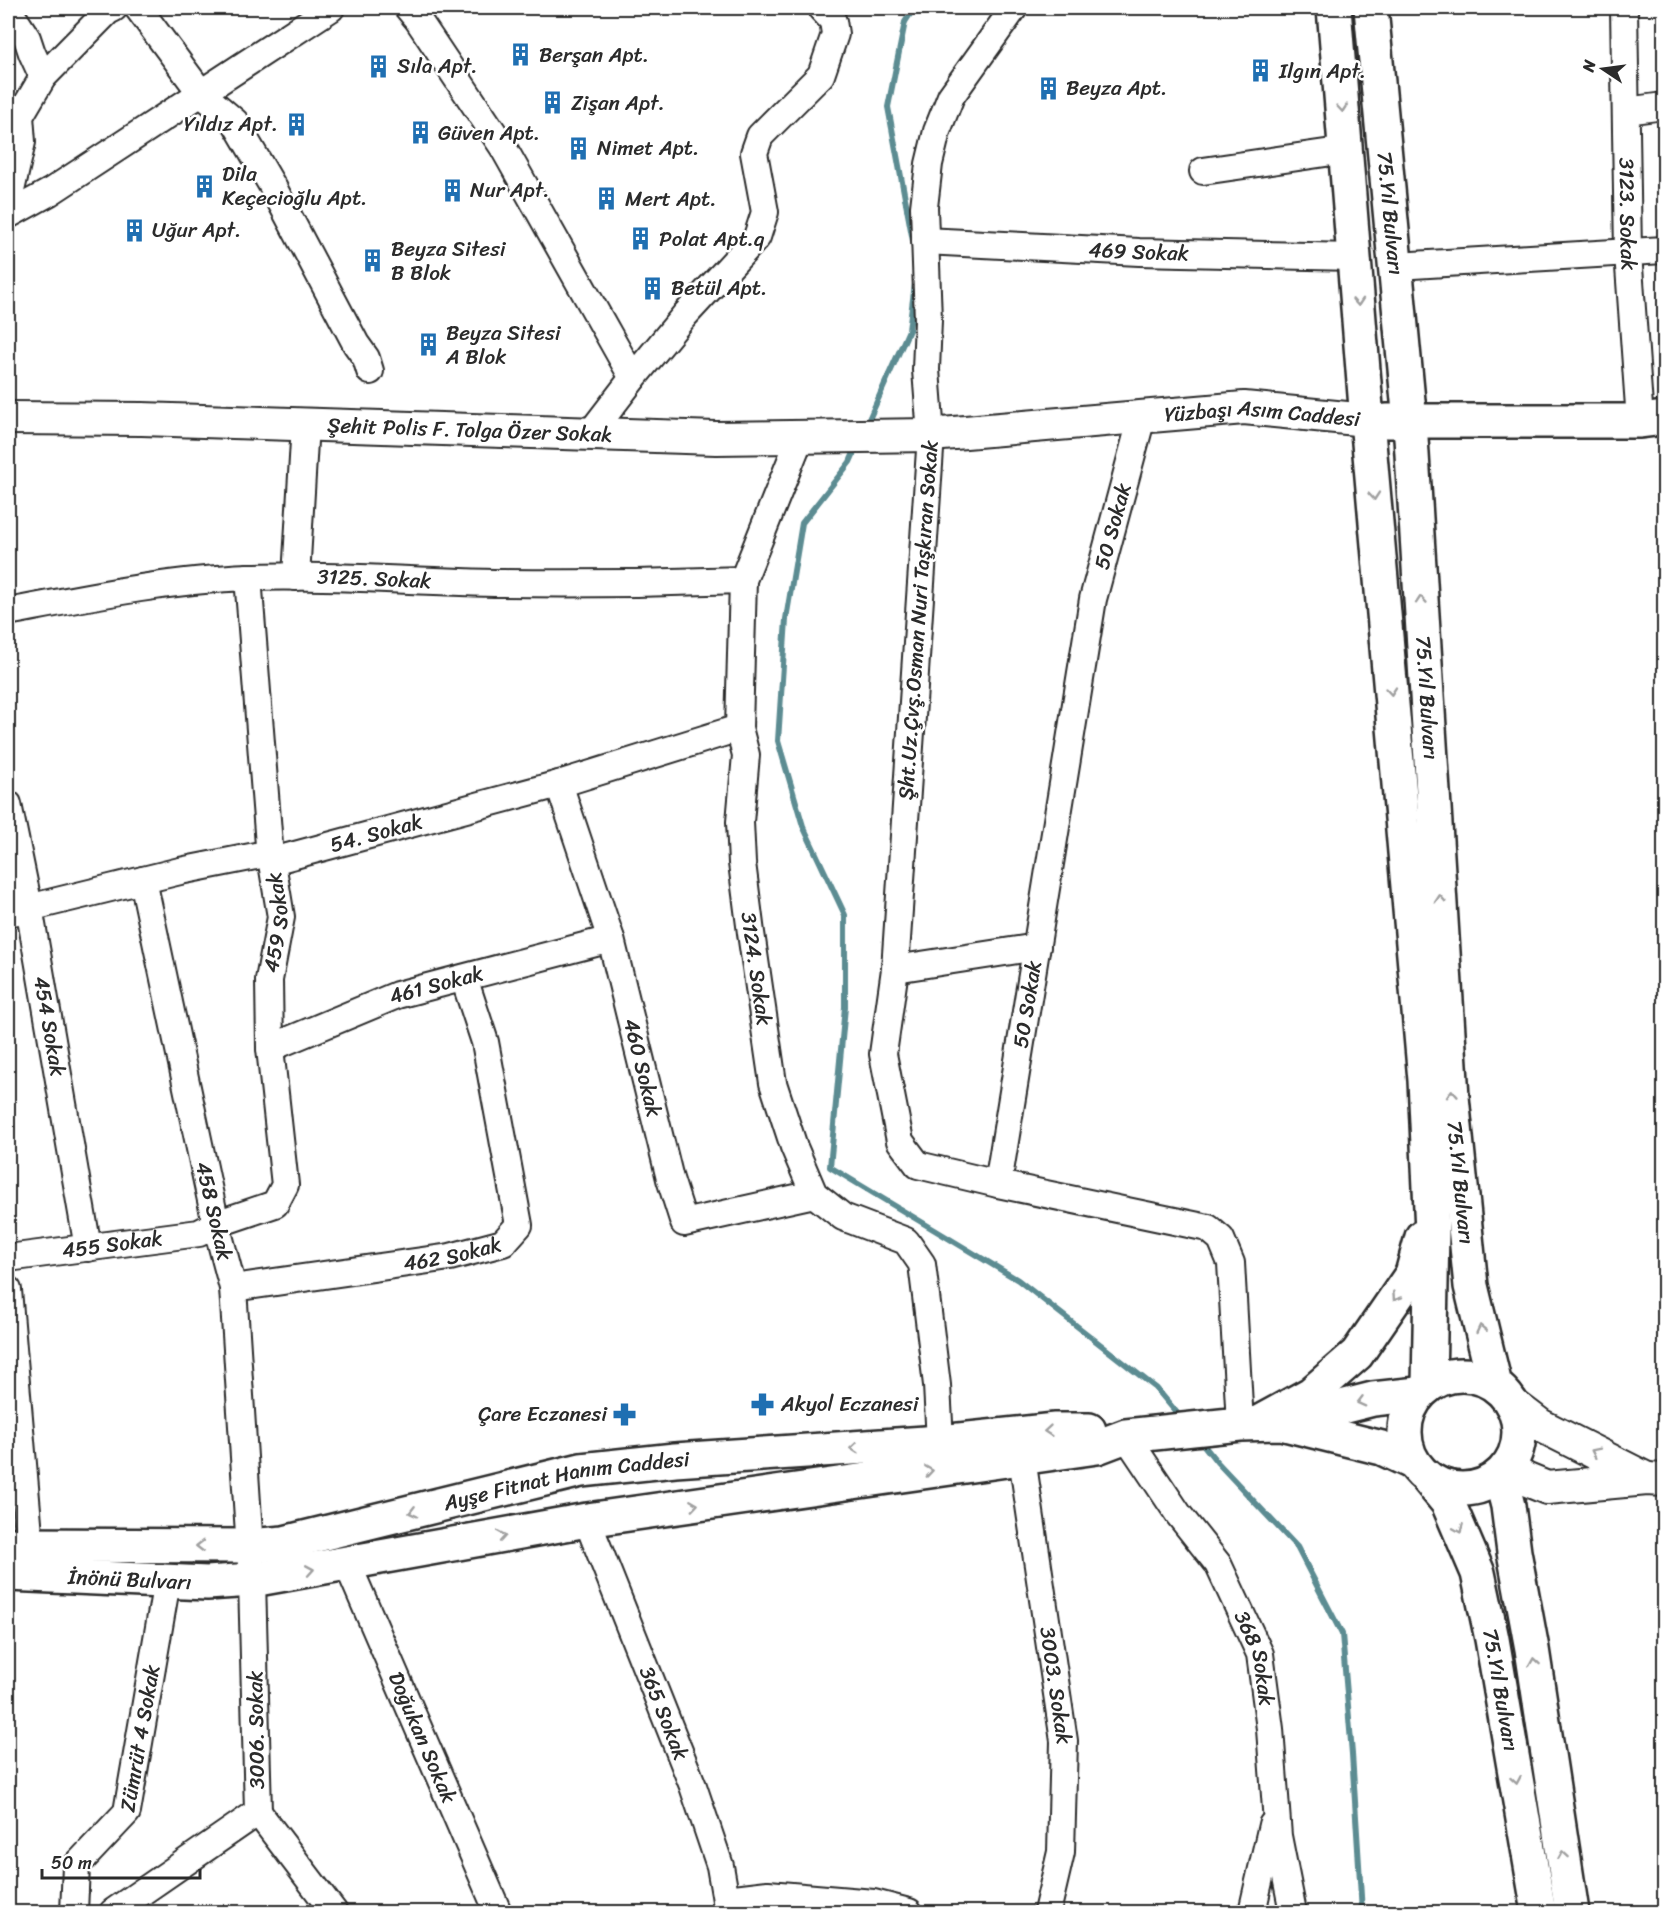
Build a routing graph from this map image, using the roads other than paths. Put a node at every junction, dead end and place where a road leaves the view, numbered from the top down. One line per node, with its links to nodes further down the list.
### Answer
1 (110, 8): 11 (street)
2 (138, 8): 12 (street)
3 (331, 8): 12 (street)
4 (408, 8): 25 (street)
5 (821, 8): 25 (street)
6 (1014, 8): 19 (street, Şht.Uz.Çvş.Osman Nuri Taşkıran Sokak)
7 (1334, 8): 15 (main road, 75.Yıl Bulvarı, one-way to 15)
8 (1371, 8): 23 (main road, 75.Yıl Bulvarı)
9 (1624, 8): 14 (street, 3123. Sokak)
10 (8, 9): 11 (street)
11 (43, 77): 17 (street)
12 (201, 93): 18 (street); 24 (street)
13 (1665, 106): 14 (street)
14 (1626, 111): 21 (street, 3123. Sokak)
15 (1346, 150): 16 (street); 22 (main road, 75.Yıl Bulvarı)
16 (1203, 171)
17 (8, 204)
18 (8, 215)
19 (925, 241): 22 (street, 469 Sokak); 33 (street, Şht.Uz.Çvş.Osman Nuri Taşkıran Sokak)
20 (1665, 250): 21 (street)
21 (1628, 253): 23 (street); 28 (street, 3123. Sokak)
22 (1354, 257): 29 (main road, 75.Yıl Bulvarı, one-way to 29)
23 (1396, 266): 30 (main road, 75.Yıl Bulvarı)
24 (370, 371)
25 (633, 378): 32 (street)
26 (1142, 417): 29 (street, Yüzbaşı Asım Caddesi); 33 (street, Yüzbaşı Asım Caddesi); 46 (street, 50 Sokak)
27 (8, 418): 31 (street, Şehit Polis F. Tolga Özer Sokak)
28 (1652, 419): 30 (main road, Yüzbaşı Asım Caddesi)
29 (1367, 420): 30 (main road, Yüzbaşı Asım Caddesi); 52 (main road, 75.Yıl Bulvarı, one-way to 52)
30 (1410, 422): 59 (main road, 75.Yıl Bulvarı, one-way to 30)
31 (305, 424): 32 (street, Şehit Polis F. Tolga Özer Sokak); 36 (street)
32 (590, 434): 34 (street, Şehit Polis F. Tolga Özer Sokak)
33 (918, 435): 34 (street, Şehit Polis F. Tolga Özer Sokak); 47 (street, Şht.Uz.Çvş.Osman Nuri Taşkıran Sokak)
34 (812, 437): 37 (street, 3124. Sokak)
35 (248, 577): 36 (street, 3125. Sokak); 38 (street, 3125. Sokak); 42 (street, 459 Sokak)
36 (296, 577): 37 (street, 3125. Sokak)
37 (743, 580): 39 (street, 3124. Sokak)
38 (8, 612)
39 (740, 728): 40 (street, 54. Sokak); 51 (street, 3124. Sokak)
40 (559, 784): 42 (street, 54. Sokak); 45 (street, 460 Sokak)
41 (8, 804): 44 (street, 454 Sokak)
42 (271, 853): 43 (street, 54. Sokak); 49 (street, 459 Sokak)
43 (143, 880): 44 (street, 54. Sokak); 53 (street, 458 Sokak)
44 (18, 910): 54 (street, 454 Sokak)
45 (610, 939): 48 (street, 461 Sokak); 51 (street, 460 Sokak)
46 (1037, 947): 47 (street); 50 (street, 50 Sokak)
47 (895, 969): 50 (street, Şht.Uz.Çvş.Osman Nuri Taşkıran Sokak)
48 (464, 978): 49 (street, 461 Sokak); 56 (street, 462 Sokak)
49 (270, 1048): 53 (street, 459 Sokak)
50 (999, 1184): 60 (street)
51 (814, 1194): 62 (street, 3124. Sokak)
52 (1430, 1203): 58 (main road, 75.Yıl Bulvarı); 60 (main road, one-way to 60)
53 (216, 1224): 54 (street, 455 Sokak); 56 (street, 458 Sokak)
54 (88, 1248): 55 (street, 455 Sokak)
55 (8, 1258)
56 (232, 1288): 70 (street, 458 Sokak)
57 (8, 1290): 69 (street)
58 (1423, 1389): 59 (main road); 60 (main road, Ayşe Fitnat Hanım Caddesi, one-way to 60); 65 (main road)
59 (1503, 1394): 66 (main road); 67 (street, one-way to 59)
60 (1261, 1423): 61 (main road, Ayşe Fitnat Hanım Caddesi); 65 (main road, Ayşe Fitnat Hanım Caddesi)
61 (1126, 1436): 62 (main road, Ayşe Fitnat Hanım Caddesi, one-way to 62); 63 (main road, Ayşe Fitnat Hanım Caddesi); 75 (street, 368 Sokak)
62 (940, 1442): 64 (main road, Ayşe Fitnat Hanım Caddesi, one-way to 64)
63 (1022, 1458): 68 (main road, Ayşe Fitnat Hanım Caddesi, one-way to 63); 83 (street, 3003. Sokak)
64 (581, 1470): 68 (main road); 70 (main road, Ayşe Fitnat Hanım Caddesi, one-way to 70)
65 (1420, 1471): 66 (main road); 86 (main road, 75.Yıl Bulvarı, one-way to 86)
66 (1504, 1471): 67 (street); 87 (main road, 75.Yıl Bulvarı, one-way to 66)
67 (1656, 1479)
68 (595, 1519): 71 (main road, Ayşe Fitnat Hanım Caddesi, one-way to 68); 77 (street, 365 Sokak)
69 (19, 1545): 70 (main road, Ayşe Fitnat Hanım Caddesi, one-way to 69)
70 (249, 1546): 73 (street, 458 Sokak)
71 (346, 1563): 73 (main road, Ayşe Fitnat Hanım Caddesi, one-way to 71); 81 (street, Doğukan Sokak)
72 (8, 1574): 74 (main road, İnönü Bulvarı)
73 (252, 1580): 74 (main road, İnönü Bulvarı); 76 (street, 3006. Sokak)
74 (167, 1581): 78 (street, Zümrüt 4 Sokak)
75 (1276, 1806): 84 (street); 85 (street, 368 Sokak)
76 (258, 1812): 79 (street, 3006. Sokak); 80 (street)
77 (727, 1906): 82 (street)
78 (74, 1912)
79 (113, 1912)
80 (334, 1912)
81 (498, 1912)
82 (909, 1912)
83 (1047, 1912)
84 (1252, 1912)
85 (1293, 1912)
86 (1539, 1912)
87 (1572, 1912)

